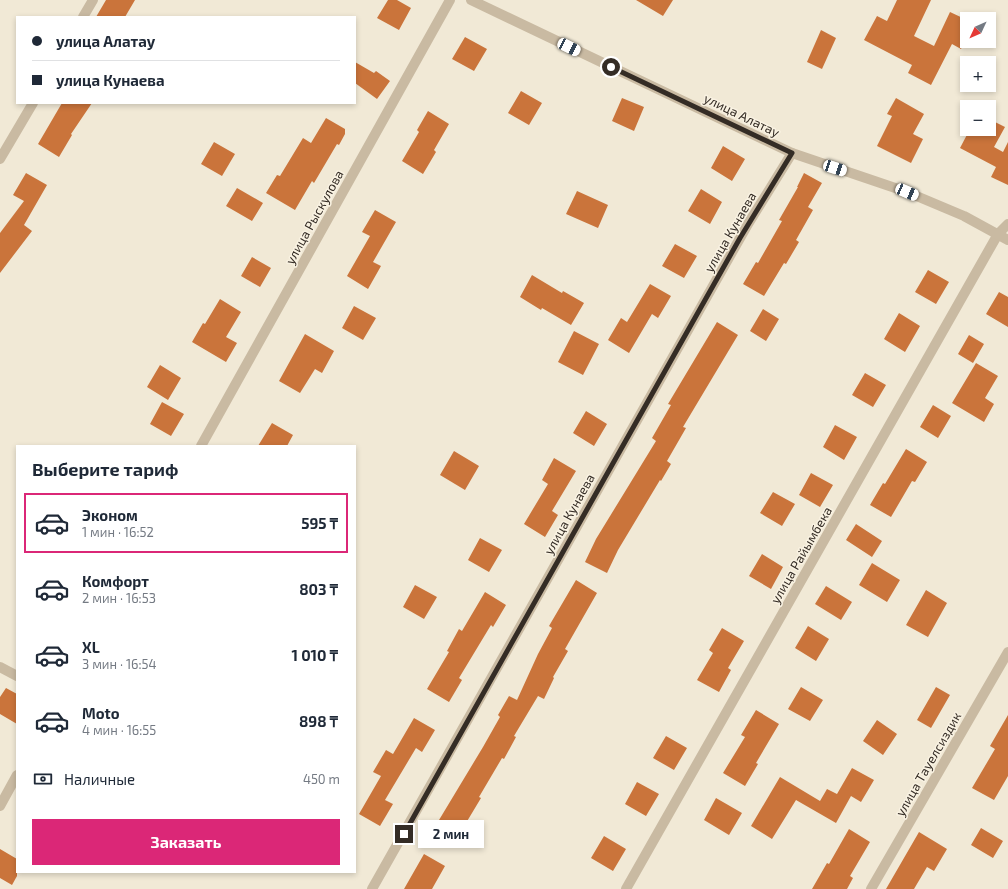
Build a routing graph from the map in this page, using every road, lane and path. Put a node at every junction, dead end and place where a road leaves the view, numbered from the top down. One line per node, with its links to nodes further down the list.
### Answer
1 (93, 0): 4 (street)
2 (450, 0): 11 (street, улица Рыскулова)
3 (471, 0): 6 (street, улица Алатау)
4 (84, 16)
5 (32, 104): 7 (street)
6 (792, 153): 9 (street, улица Алатау); 17 (street, улица Кунаева)
7 (0, 159)
8 (1008, 224): 9 (street, улица Райымбека)
9 (998, 234): 10 (street, улица Алатау); 18 (street, улица Райымбека)
10 (1008, 240)
11 (202, 445)
12 (1008, 652): 19 (street, улица Тауелсиздик)
13 (0, 667): 14 (street)
14 (16, 675)
15 (16, 777): 16 (street)
16 (0, 806)
17 (372, 889)
18 (626, 889)
19 (872, 889)

